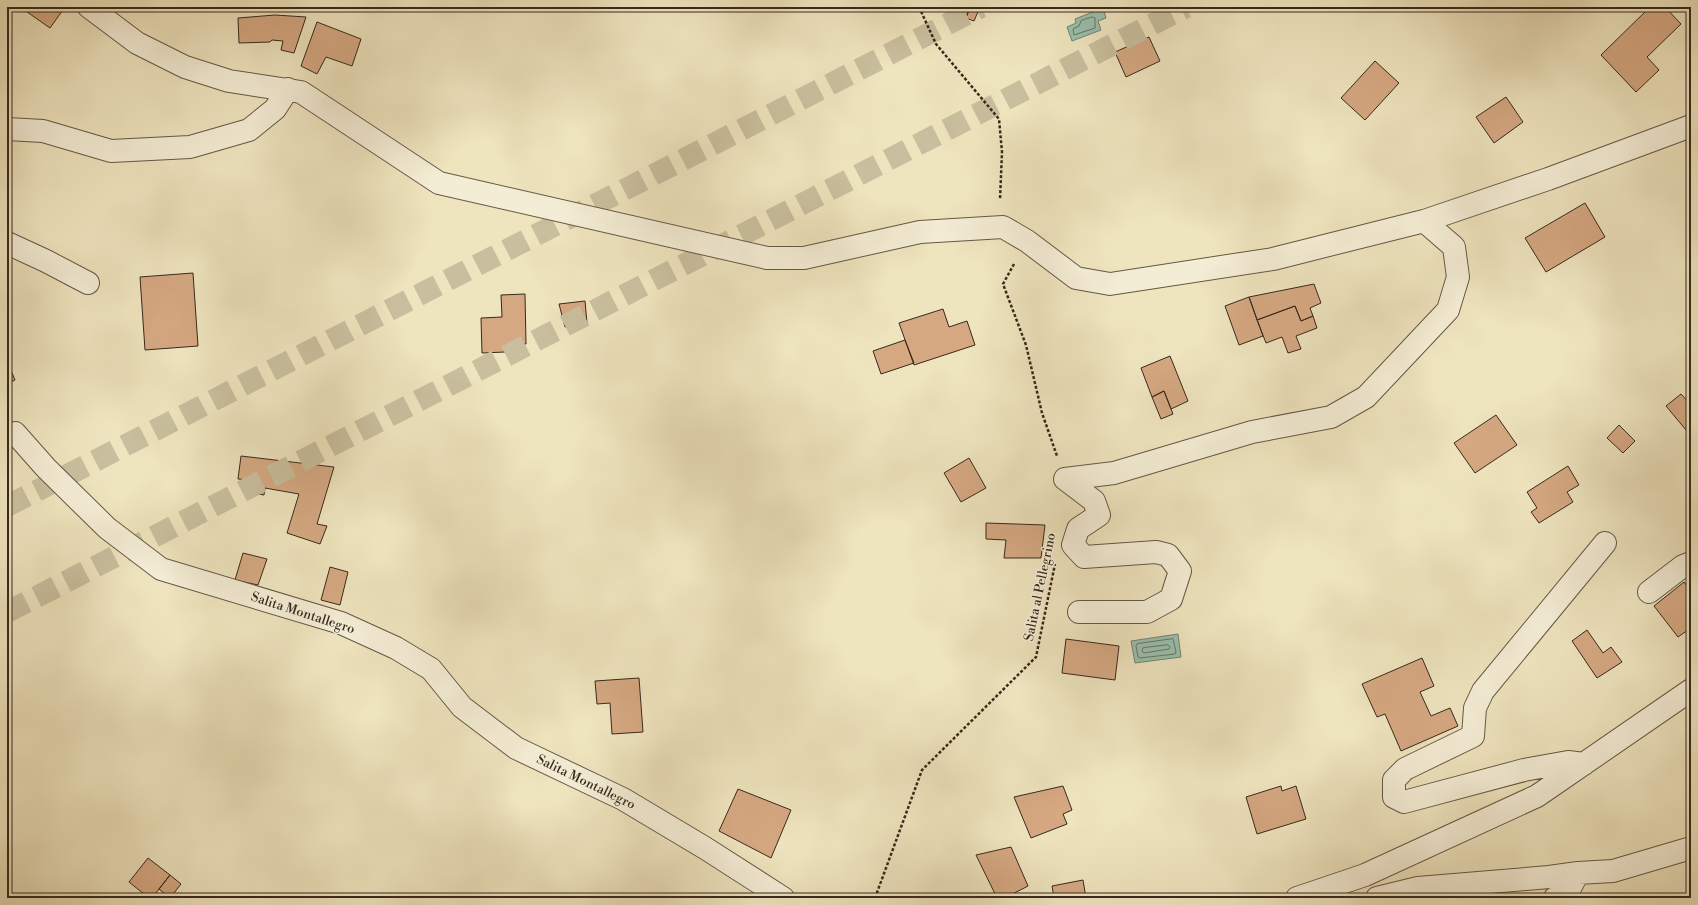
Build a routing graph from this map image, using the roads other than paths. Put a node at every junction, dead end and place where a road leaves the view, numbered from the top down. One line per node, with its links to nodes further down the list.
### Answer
1 (90, 7): 2 (street)
2 (288, 89): 4 (street); 5 (street)
3 (1691, 126): 5 (street)
4 (7, 129)
5 (1424, 221): 12 (street)
6 (7, 243): 7 (street)
7 (88, 283)
8 (15, 433): 17 (street, Salita Montallegro)
9 (1606, 543): 14 (street)
10 (1691, 563): 11 (street)
11 (1649, 592)
12 (1079, 612)
13 (1691, 690): 14 (street)
14 (1584, 764): 18 (street)
15 (1691, 848): 16 (street)
16 (1578, 873): 19 (street); 20 (street)
17 (783, 898)
18 (1297, 898)
19 (1377, 898)
20 (1555, 898)

